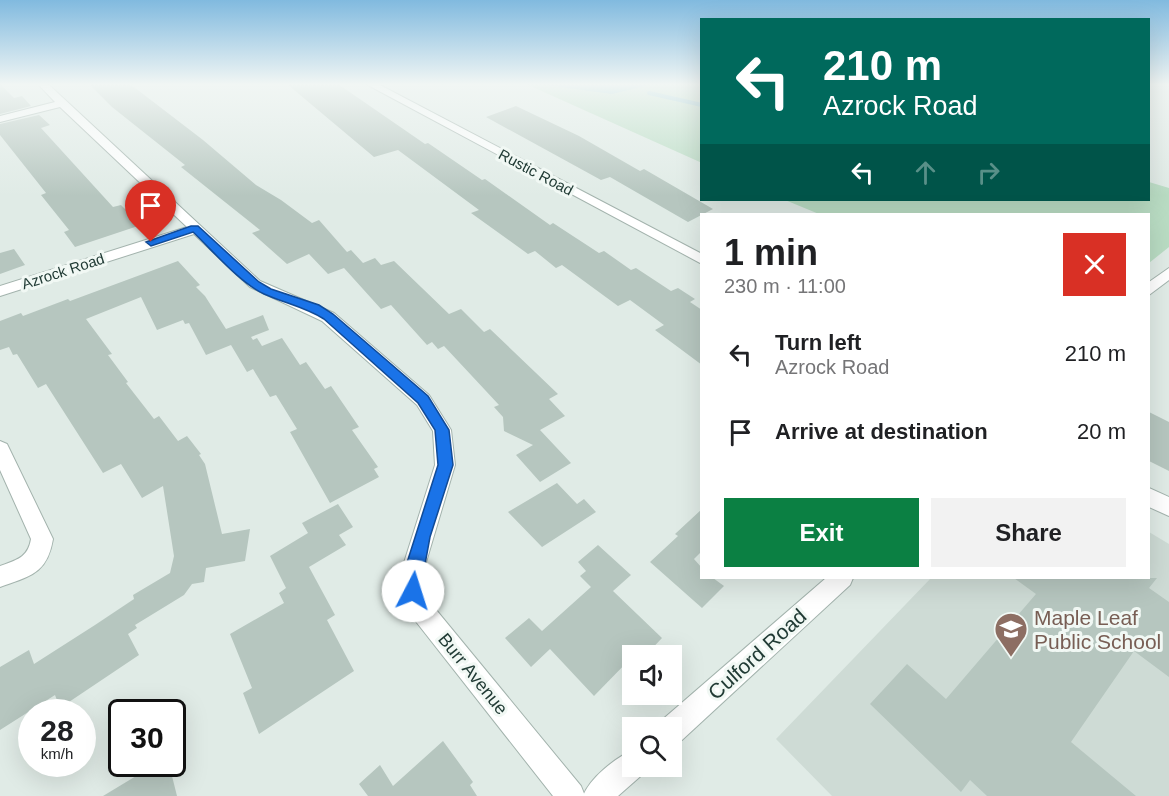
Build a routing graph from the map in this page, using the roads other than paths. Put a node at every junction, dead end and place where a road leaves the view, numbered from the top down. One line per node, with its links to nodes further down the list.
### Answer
1 (81, 121): 3 (street, Burr Avenue)
2 (440, 121): 4 (street, Rustic Road)
3 (195, 229): 7 (street, Azrock Road); 15 (street, Burr Avenue)
4 (700, 259)
5 (1169, 272): 6 (street)
6 (1150, 289)
7 (0, 291)
8 (0, 449): 11 (street)
9 (1150, 497): 10 (street)
10 (1169, 507)
11 (0, 577)
12 (841, 579): 13 (street, Culford Road)
13 (682, 721)
14 (622, 774): 16 (street)
15 (571, 796)
16 (597, 796)

